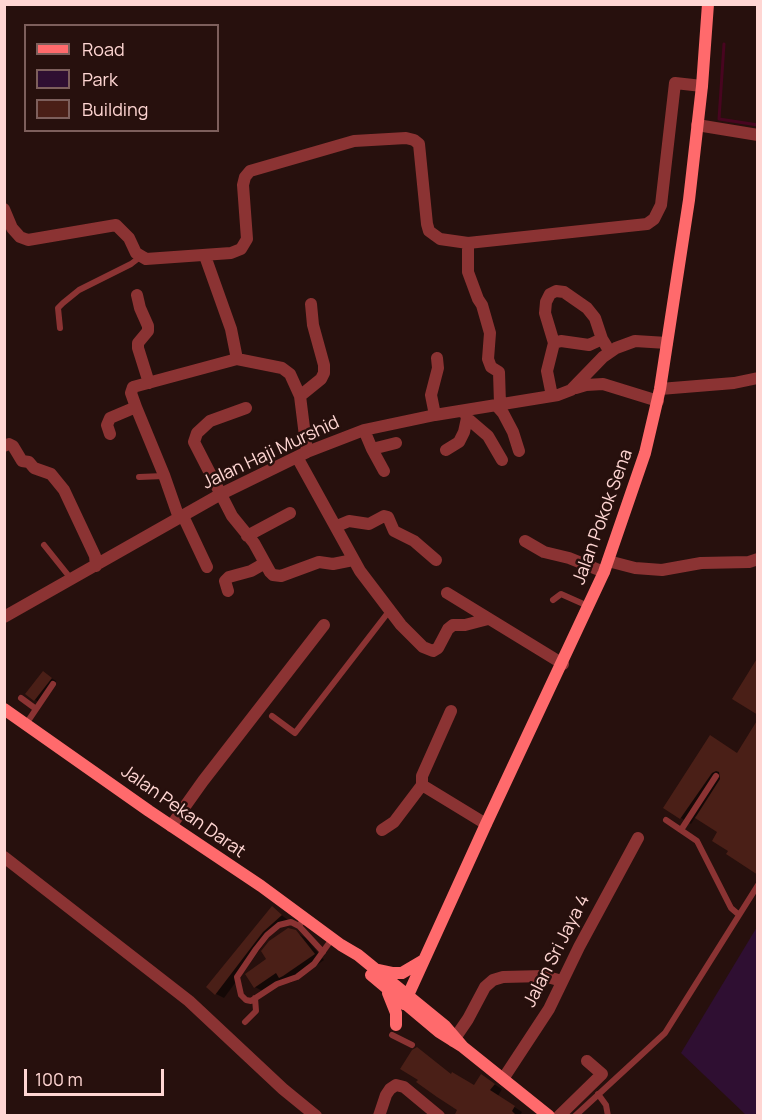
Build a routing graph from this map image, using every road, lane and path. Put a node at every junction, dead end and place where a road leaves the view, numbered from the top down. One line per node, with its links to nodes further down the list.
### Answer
1 (708, 4): 2 (main road, Jalan Pokok Sena)
2 (698, 86): 3 (main road, Jalan Pokok Sena); 6 (street)
3 (697, 125): 4 (street); 14 (main road, Jalan Pokok Sena)
4 (758, 135)
5 (4, 209): 7 (street)
6 (468, 243): 8 (street); 24 (street)
7 (140, 257): 8 (street); 11 (lane)
8 (207, 260): 17 (street)
9 (137, 295): 19 (street)
10 (310, 304): 22 (street)
11 (60, 328)
12 (602, 339): 13 (street); 13 (street); 15 (street)
13 (554, 343): 23 (street)
14 (667, 343): 15 (street, Jalan Haji Murshid); 21 (main road, Jalan Pokok Sena)
15 (610, 352): 20 (street, Jalan Haji Murshid)
16 (437, 358): 28 (street)
17 (237, 359): 19 (street); 22 (street)
18 (758, 378): 21 (street)
19 (149, 383): 25 (street)
20 (571, 390): 21 (street); 23 (street, Jalan Haji Murshid)
21 (659, 395): 54 (main road, Jalan Pokok Sena)
22 (300, 396): 36 (street)
23 (552, 396): 24 (street, Jalan Haji Murshid)
24 (498, 404): 27 (street, Jalan Haji Murshid); 35 (street)
25 (136, 407): 30 (street); 39 (street)
26 (246, 408): 41 (street)
27 (466, 414): 28 (street, Jalan Haji Murshid); 34 (street); 37 (street)
28 (435, 415): 29 (street, Jalan Haji Murshid)
29 (364, 430): 33 (street); 36 (street, Jalan Haji Murshid)
30 (110, 434)
31 (396, 442): 33 (street)
32 (4, 446): 52 (street)
33 (372, 449): 38 (street)
34 (446, 450)
35 (519, 452)
36 (302, 455): 41 (street, Jalan Haji Murshid); 44 (street)
37 (502, 460)
38 (384, 471)
39 (165, 475): 40 (lane); 43 (street)
40 (139, 477)
41 (221, 494): 43 (street, Jalan Haji Murshid); 45 (street)
42 (290, 513): 45 (street)
43 (181, 517): 52 (street, Jalan Haji Murshid); 53 (street)
44 (337, 526): 49 (street); 50 (street)
45 (248, 536): 51 (street)
46 (525, 541): 54 (street)
47 (44, 545): 55 (lane)
48 (758, 559): 54 (street)
49 (353, 560): 51 (street); 60 (street)
50 (436, 560)
51 (265, 563): 56 (street)
52 (96, 566): 55 (street, Jalan Haji Murshid)
53 (207, 567)
54 (606, 567): 59 (main road, Jalan Pokok Sena)
55 (72, 580): 61 (street, Jalan Haji Murshid)
56 (228, 591)
57 (447, 593): 62 (street)
58 (554, 600): 59 (lane)
59 (589, 606): 64 (main road, Jalan Pokok Sena)
60 (390, 610): 62 (street); 70 (lane)
61 (4, 617)
62 (488, 619): 64 (street)
63 (324, 625): 76 (street)
64 (562, 664): 75 (main road, Jalan Pokok Sena)
65 (53, 684): 68 (lane)
66 (21, 698): 68 (lane)
67 (4, 709): 71 (main road, Jalan Pekan Darat)
68 (36, 709): 71 (lane)
69 (451, 711): 73 (street)
70 (272, 716)
71 (26, 724): 76 (main road, Jalan Pekan Darat)
72 (716, 776): 78 (lane)
73 (422, 784): 75 (street); 77 (street)
74 (666, 820): 78 (lane)
75 (486, 824): 86 (main road, Jalan Pokok Sena)
76 (171, 826): 83 (main road, Jalan Pekan Darat)
77 (382, 830)
78 (681, 830): 82 (lane)
79 (638, 838): 88 (street, Jalan Sri Jaya 4)
80 (4, 857): 99 (street)
81 (758, 885): 82 (lane)
82 (738, 914): 98 (lane)
83 (301, 922): 84 (main road, Jalan Pekan Darat); 85 (lane); 90 (lane)
84 (337, 942): 85 (lane); 87 (main road); 89 (main road)
85 (323, 952): 90 (lane)
86 (423, 960): 87 (main road); 91 (main road, Jalan Pokok Sena)
87 (373, 966): 91 (main road)
88 (562, 981): 94 (street); 97 (street, Jalan Sri Jaya 4)
89 (384, 987): 91 (main road); 93 (main road)
90 (255, 998): 92 (lane)
91 (406, 1000): 93 (street); 94 (main road)
92 (246, 1022)
93 (394, 1030): 95 (lane)
94 (457, 1042): 97 (main road)
95 (412, 1045)
96 (587, 1061): 103 (street)
97 (504, 1079): 102 (main road)
98 (598, 1094): 104 (lane); 105 (lane)
99 (316, 1116)
100 (379, 1116): 101 (street)
101 (439, 1116)
102 (549, 1116)
103 (559, 1116)
104 (574, 1116)
105 (608, 1116)

